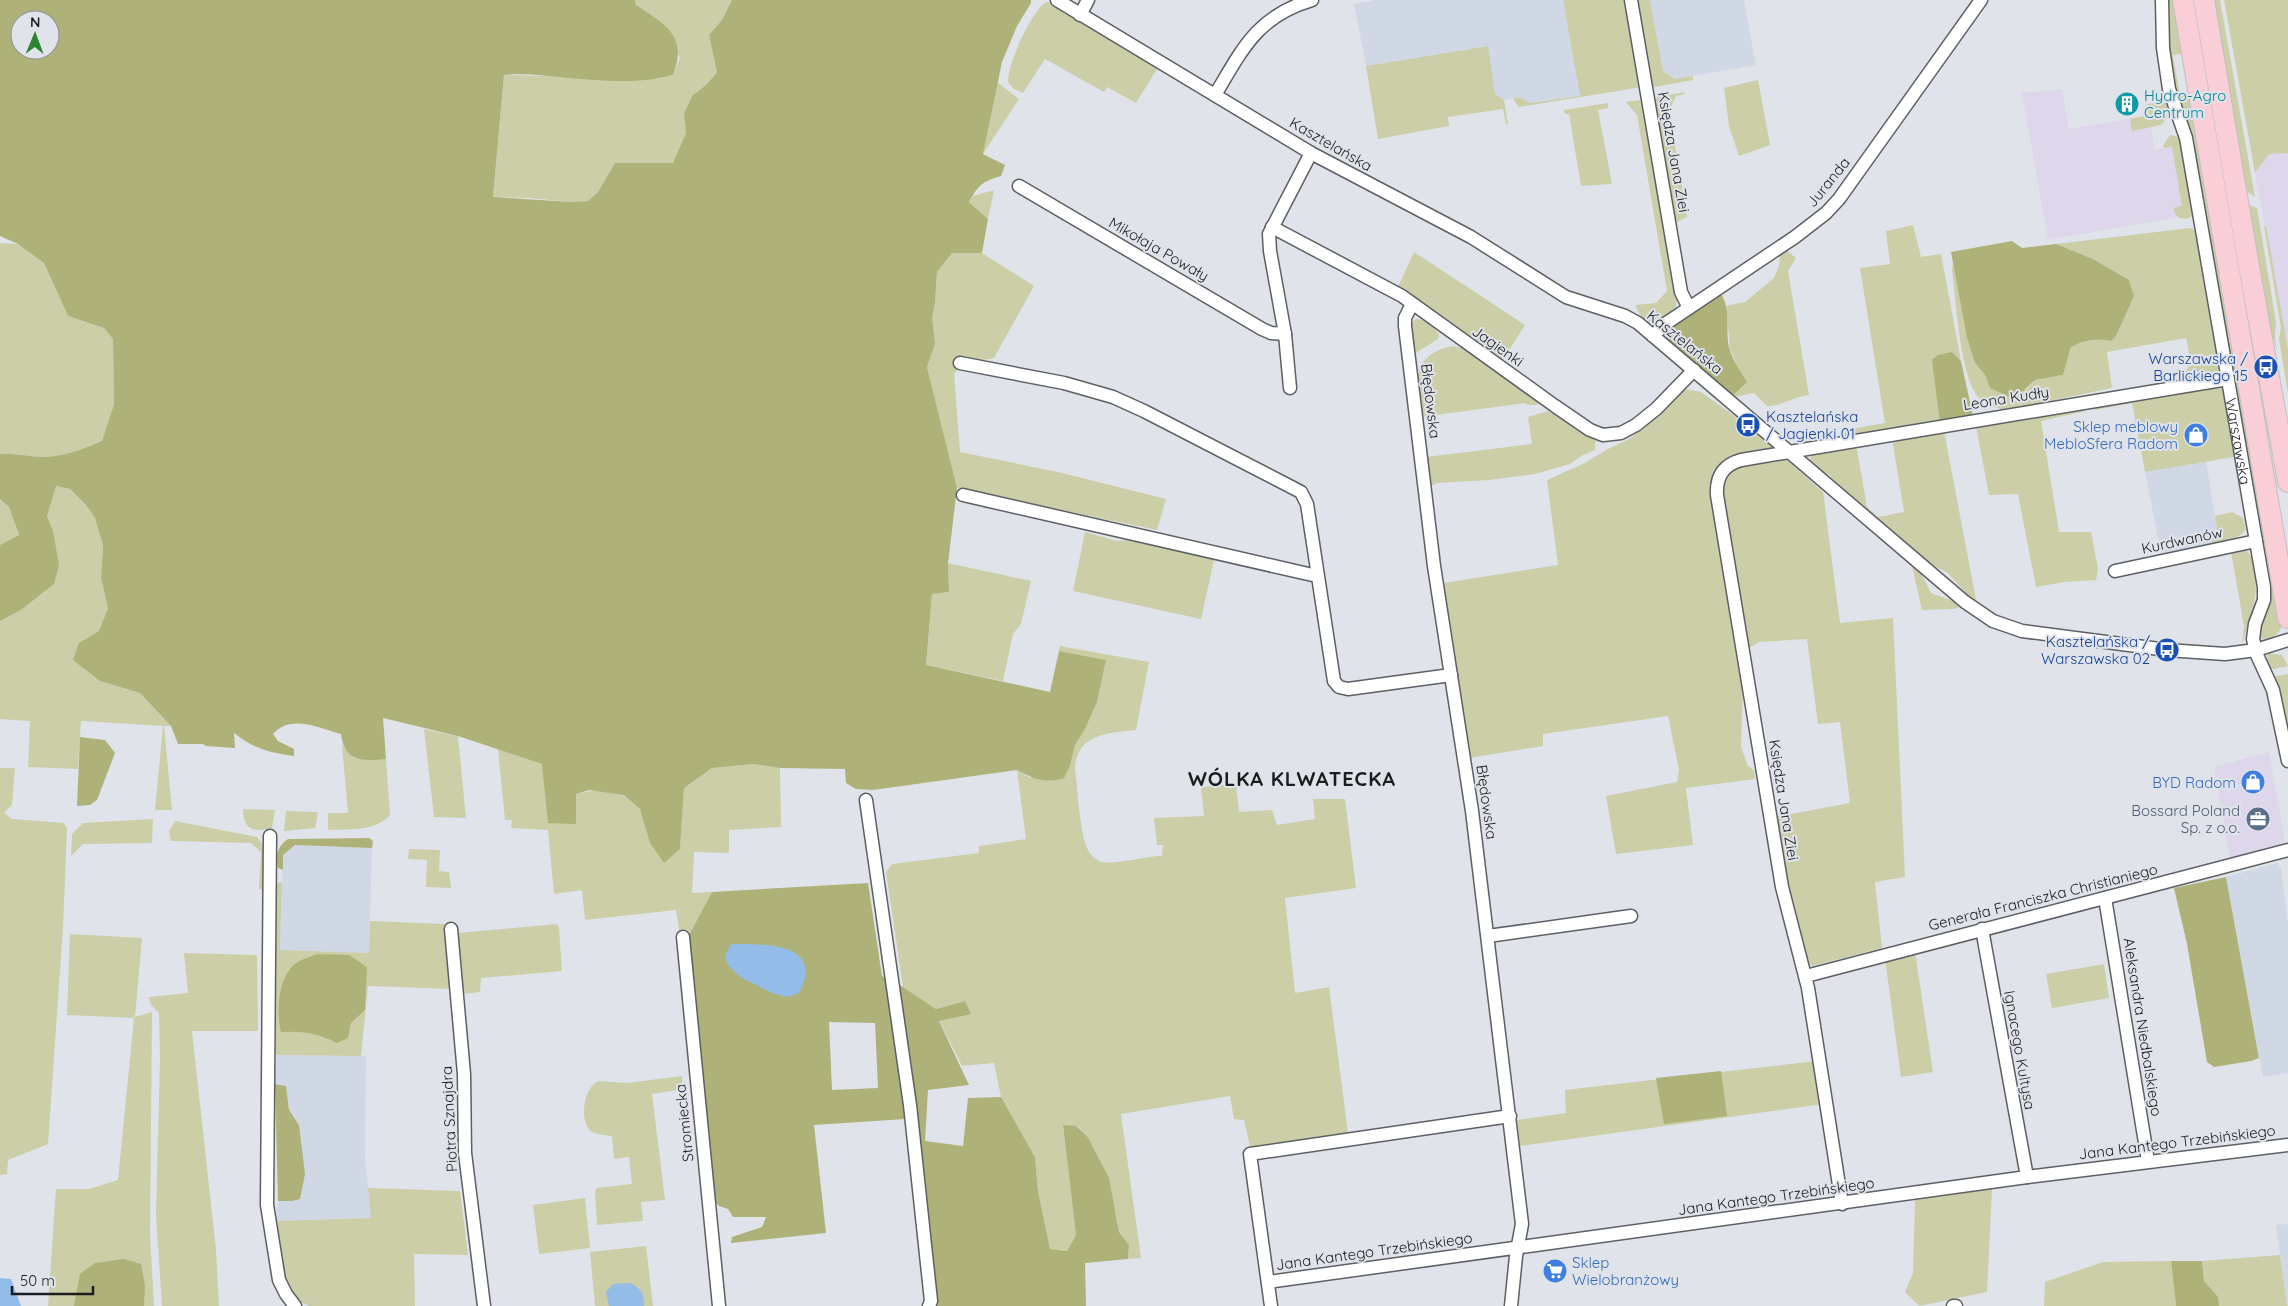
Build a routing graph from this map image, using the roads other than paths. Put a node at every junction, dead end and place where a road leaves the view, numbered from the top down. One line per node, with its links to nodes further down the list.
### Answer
1 (1057, 0): 9 (street, Kasztelańska)
2 (1088, 0): 9 (street)
3 (1312, 0): 10 (street)
4 (1631, 0): 15 (street, Księdza Jana Ziei)
5 (1981, 0): 15 (street, Juranda)
6 (2162, 0): 20 (street, Warszawska)
7 (2183, 0): 26 (main road, Warszawska)
8 (2204, 0): 23 (main road)
9 (1080, 14): 10 (street, Kasztelańska)
10 (1215, 95): 11 (street, Kasztelańska)
11 (1311, 153): 13 (street); 17 (street, Kasztelańska)
12 (1019, 186): 16 (street, Mikołaja Powały)
13 (1272, 227): 14 (street, Jagienki); 16 (street)
14 (1412, 304): 19 (street, Jagienki); 33 (street, Błędowska)
15 (1689, 308): 17 (street, Juranda)
16 (1285, 334): 21 (street)
17 (1653, 336): 19 (street, Kasztelańska)
18 (960, 362): 28 (street)
19 (1694, 370): 22 (street, Kasztelańska)
20 (2228, 379): 22 (street, Leona Kudły); 25 (street, Warszawska)
21 (1290, 388)
22 (1790, 452): 32 (street, Kasztelańska); 44 (street, Księdza Jana Ziei)
23 (2288, 482)
24 (962, 495): 28 (street)
25 (2256, 541): 27 (street, Kurdwanów); 32 (street, Warszawska)
26 (2276, 550): 29 (street); 30 (main road, Warszawska)
27 (2115, 571)
28 (1317, 576): 33 (street)
29 (2288, 586)
30 (2288, 618)
31 (2288, 640): 32 (street, Kasztelańska)
32 (2256, 650): 34 (street, Warszawska)
33 (1452, 675): 42 (street, Błędowska)
34 (2288, 761)
35 (866, 800): 55 (street)
36 (270, 836): 52 (street)
37 (2288, 850): 38 (street, Generała Franciszka Christianiego)
38 (2105, 898): 41 (street, Generała Franciszka Christianiego); 47 (street, Aleksandra Niedbalskiego)
39 (1632, 916): 42 (street)
40 (451, 929): 53 (street, Piotra Sznajdra)
41 (1982, 929): 44 (street, Generała Franciszka Christianiego); 48 (street, Ignacego Kultysa)
42 (1488, 936): 45 (street, Błędowska)
43 (683, 938): 54 (street, Stromiecka)
44 (1806, 976): 49 (street, Księdza Jana Ziei)
45 (1510, 1116): 50 (street, Błędowska); 51 (street)
46 (2288, 1145): 47 (street, Jana Kantego Trzebińskiego)
47 (2148, 1161): 48 (street, Jana Kantego Trzebińskiego)
48 (2027, 1177): 49 (street, Jana Kantego Trzebińskiego)
49 (1842, 1204): 50 (street, Jana Kantego Trzebińskiego)
50 (1518, 1249): 51 (street, Jana Kantego Trzebińskiego); 57 (street, Błędowska)
51 (1268, 1282): 56 (street)
52 (295, 1306)
53 (484, 1306)
54 (719, 1306)
55 (929, 1306)
56 (1271, 1306)
57 (1511, 1306)

